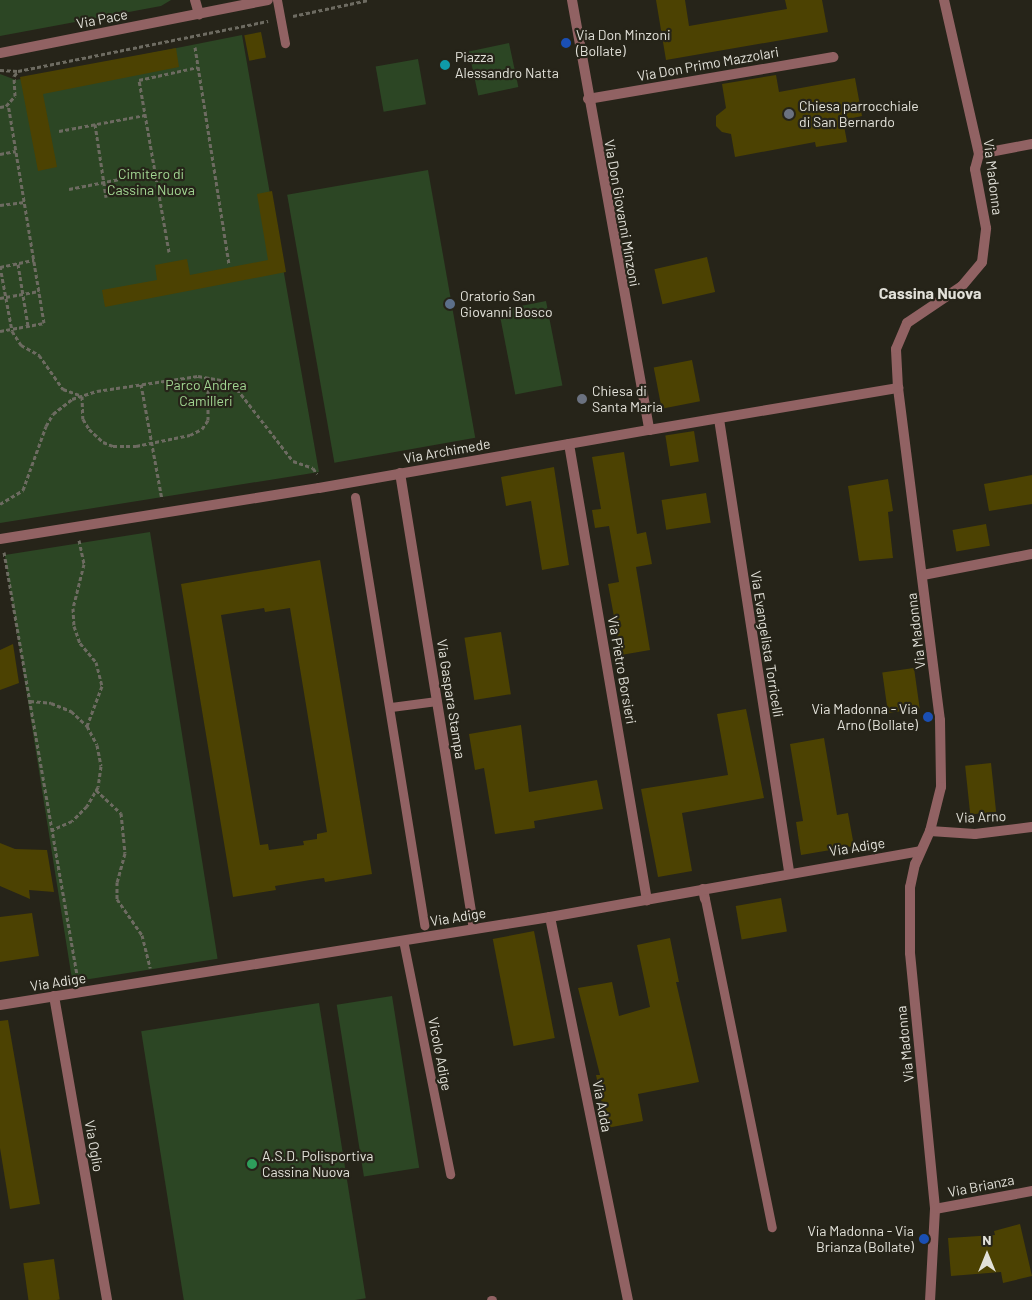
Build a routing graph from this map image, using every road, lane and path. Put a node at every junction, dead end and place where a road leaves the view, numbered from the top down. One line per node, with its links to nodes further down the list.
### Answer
1 (195, 0): 7 (street)
2 (268, 0): 7 (street, Via Pace)
3 (277, 0): 8 (lane)
4 (368, 0): 8 (path)
5 (572, 0): 16 (street, Via Don Giovanni Minzoni)
6 (944, 0): 25 (street, Via Madonna)
7 (199, 14): 11 (street, Via Pace)
8 (281, 18): 9 (lane); 15 (path)
9 (286, 42)
10 (195, 47): 13 (path)
11 (0, 53)
12 (832, 56): 16 (street, Via Don Primo Mazzolari)
13 (198, 67): 19 (path); 34 (path)
14 (0, 70): 15 (path)
15 (18, 71): 17 (path)
16 (588, 100): 49 (street, Via Don Giovanni Minzoni)
17 (8, 104): 18 (path); 23 (path)
18 (0, 107)
19 (145, 115): 20 (path); 26 (path)
20 (95, 124): 21 (path); 27 (path)
21 (59, 131)
22 (1032, 144): 25 (street)
23 (16, 152): 24 (path); 30 (path)
24 (0, 154)
25 (979, 154): 46 (street, Via Madonna)
26 (155, 172): 27 (path); 32 (path)
27 (104, 182): 28 (path); 29 (path)
28 (69, 189)
29 (106, 197)
30 (25, 202): 31 (path); 33 (path)
31 (0, 205)
32 (169, 252)
33 (34, 260): 35 (path); 37 (path)
34 (229, 263)
35 (18, 264): 36 (path); 38 (path)
36 (0, 266): 39 (path)
37 (39, 291): 38 (path); 41 (path)
38 (23, 294): 39 (path); 41 (path)
39 (6, 297): 40 (path); 42 (path)
40 (0, 298)
41 (28, 326): 42 (path)
42 (12, 329): 43 (path); 47 (path)
43 (0, 331)
44 (208, 376): 45 (path); 50 (path); 53 (path)
45 (141, 384): 47 (path); 50 (path)
46 (898, 388): 48 (street, Via Archimede); 60 (street, Via Madonna)
47 (82, 396): 50 (path); 56 (path)
48 (718, 419): 49 (street, Via Archimede); 70 (street, Via Evangelista Torricelli)
49 (649, 430): 51 (street, Via Archimede)
50 (152, 443): 55 (path)
51 (569, 444): 52 (street, Via Archimede); 72 (street, Via Pietro Borsieri)
52 (400, 473): 57 (street, Via Archimede); 62 (street, Via Gaspara Stampa)
53 (318, 476)
54 (355, 497): 63 (lane)
55 (163, 500)
56 (0, 504)
57 (77, 527): 58 (street, Via Archimede); 64 (path)
58 (2, 539): 61 (path)
59 (1032, 554): 60 (street)
60 (923, 575): 68 (street, Via Madonna)
61 (30, 701): 64 (path); 67 (path)
62 (437, 701): 63 (lane); 75 (street, Via Gaspara Stampa)
63 (390, 706): 74 (lane)
64 (87, 726): 65 (path)
65 (96, 790): 67 (path); 77 (path)
66 (1032, 827): 68 (street, Via Arno)
67 (52, 830): 78 (path)
68 (930, 831): 69 (street, Via Madonna)
69 (920, 851): 70 (street, Via Adige); 83 (street, Via Madonna)
70 (789, 872): 71 (street, Via Adige)
71 (704, 894): 72 (street, Via Adige); 84 (lane)
72 (647, 900): 73 (street, Via Adige)
73 (550, 916): 75 (street, Via Adige); 86 (street, Via Adda)
74 (424, 925)
75 (474, 929): 76 (street, Via Adige)
76 (403, 940): 77 (street, Via Adige); 81 (lane, Vicolo Adige)
77 (151, 981): 78 (street, Via Adige)
78 (80, 992): 79 (street, Via Adige)
79 (54, 996): 80 (street, Via Adige); 85 (street, Via Oglio)
80 (0, 1005)
81 (450, 1174)
82 (1032, 1191): 83 (street, Via Brianza)
83 (935, 1209): 87 (street, Via Madonna)
84 (772, 1227)
85 (108, 1300)
86 (628, 1300)
87 (930, 1300)

